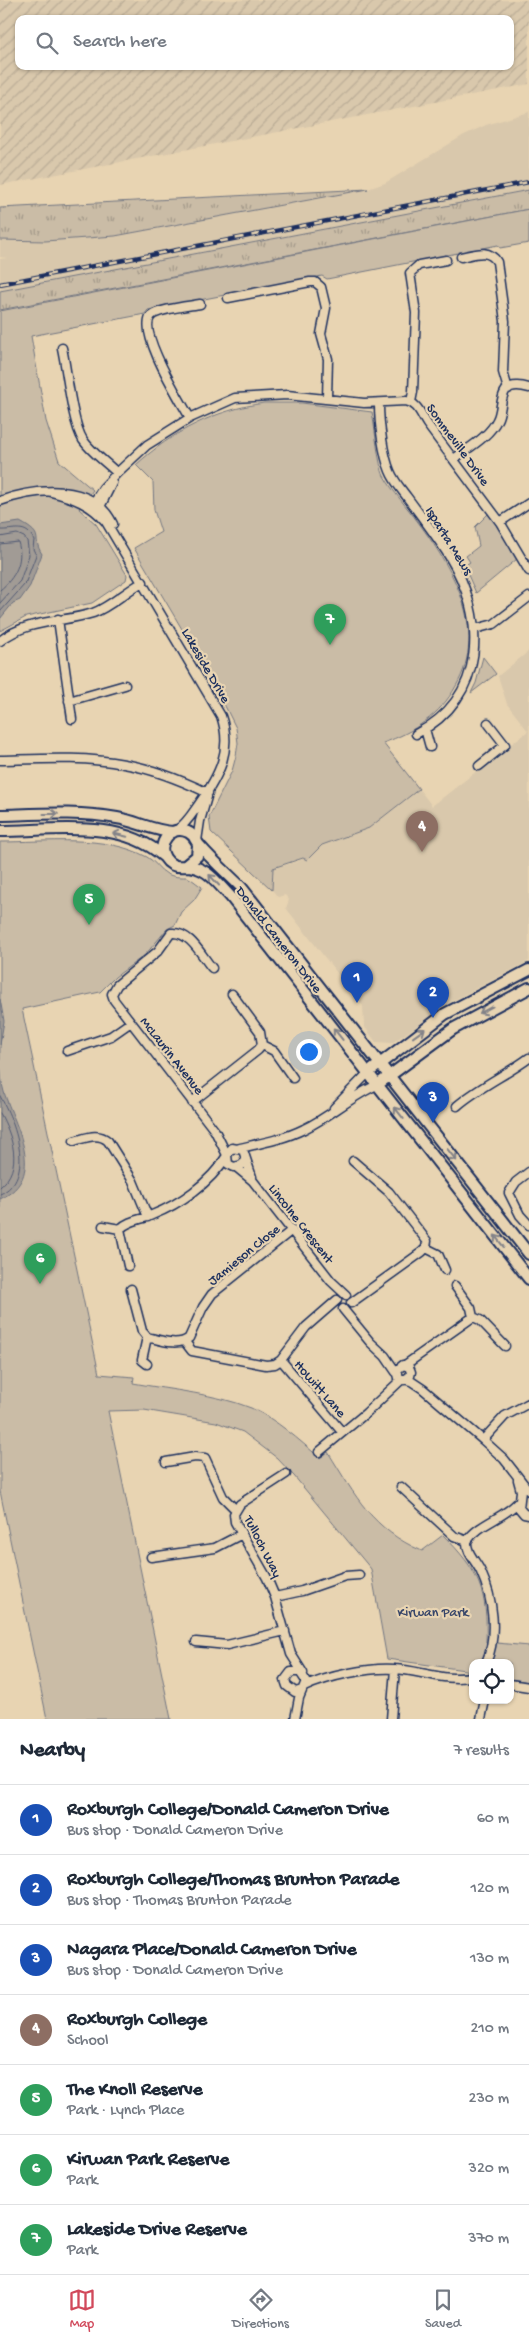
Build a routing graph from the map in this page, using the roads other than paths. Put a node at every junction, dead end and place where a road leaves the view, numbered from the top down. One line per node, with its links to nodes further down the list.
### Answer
1 (462, 257): 7 (street)
2 (446, 260): 9 (street)
3 (228, 298): 8 (street)
4 (200, 304): 11 (street)
5 (62, 348): 13 (street)
6 (529, 388): 7 (street)
7 (508, 389): 12 (street)
8 (327, 398): 10 (street, Sommeville Drive); 11 (street, Sommeville Drive)
9 (411, 402): 10 (street, Sommeville Drive); 12 (street, Sommeville Drive)
10 (379, 404): 22 (street, Isparta Mews)
11 (190, 418): 13 (street, Sommeville Drive)
12 (454, 459): 17 (street, Sommeville Drive)
13 (117, 473): 16 (street, Sommeville Drive)
14 (0, 501): 16 (street)
15 (529, 503): 17 (street)
16 (96, 507): 19 (street, Lakeside Drive)
17 (500, 522): 18 (street, Sommeville Drive)
18 (529, 571)
19 (143, 582): 21 (street); 33 (street, Lakeside Drive)
20 (529, 597): 22 (street)
21 (58, 619): 23 (street); 25 (street)
22 (475, 628): 28 (street, Isparta Mews)
23 (0, 641)
24 (125, 685): 25 (street)
25 (69, 701): 26 (street)
26 (72, 719)
27 (488, 723): 32 (street)
28 (425, 729): 29 (street, Isparta Mews); 30 (street)
29 (416, 734)
30 (430, 747)
31 (0, 760): 33 (street)
32 (478, 766)
33 (208, 793): 36 (street, Lakeside Drive); 37 (street, Lakeside Drive)
34 (1, 815): 36 (street, one-way to 36)
35 (3, 831): 38 (street, one-way to 35)
36 (175, 831): 37 (street); 38 (street)
37 (198, 843): 39 (street); 48 (street, Donald Cameron Drive)
38 (163, 856): 39 (street)
39 (186, 866): 49 (street, Donald Cameron Drive, one-way to 39)
40 (212, 968): 44 (street, McLaurin Avenue)
41 (529, 970): 48 (street, one-way to 41)
42 (529, 988): 50 (street, one-way to 50)
43 (232, 994): 45 (street)
44 (131, 1022): 46 (street); 53 (street, McLaurin Avenue)
45 (262, 1045): 51 (street); 53 (street)
46 (67, 1051)
47 (529, 1058): 54 (street)
48 (380, 1063): 49 (street); 50 (street, Donald Cameron Drive)
49 (368, 1072): 52 (street, Donald Cameron Drive); 55 (street)
50 (390, 1075): 52 (street); 73 (street, Donald Cameron Drive, one-way to 73)
51 (294, 1078)
52 (377, 1085): 55 (street); 76 (street, Donald Cameron Drive, one-way to 52)
53 (192, 1102): 56 (street, McLaurin Avenue)
54 (457, 1106)
55 (333, 1110): 58 (street)
56 (215, 1131): 59 (street, McLaurin Avenue); 60 (street, McLaurin Avenue)
57 (74, 1141): 67 (street)
58 (269, 1141): 59 (street); 61 (street)
59 (239, 1148): 60 (street); 61 (street)
60 (226, 1156): 63 (street); 65 (street)
61 (246, 1159): 63 (street); 66 (street, Lincolne Crescent)
62 (354, 1160): 72 (street)
63 (235, 1167): 65 (street); 66 (street, Lincolne Crescent)
64 (529, 1172): 68 (street)
65 (210, 1178): 67 (street)
66 (254, 1181): 71 (street, Lincolne Crescent)
67 (148, 1217): 70 (street)
68 (529, 1225)
69 (103, 1226): 70 (street)
70 (120, 1229): 74 (street)
71 (292, 1230): 77 (street, Lincolne Crescent); 89 (street, Jamieson Close)
72 (426, 1248): 75 (street); 80 (street)
73 (529, 1254)
74 (128, 1266)
75 (445, 1270)
76 (529, 1279)
77 (331, 1281): 81 (street, Lincolne Crescent); 82 (street, Lincolne Crescent)
78 (455, 1286): 86 (street)
79 (131, 1289): 88 (street)
80 (366, 1291): 81 (street); 83 (street)
81 (347, 1295): 82 (street); 83 (street)
82 (337, 1300): 84 (street, Lincolne Crescent); 85 (street)
83 (351, 1304): 84 (street); 87 (street)
84 (342, 1309): 85 (street); 87 (street)
85 (322, 1314): 92 (street)
86 (473, 1316): 90 (street); 94 (street)
87 (356, 1324): 91 (street)
88 (147, 1337): 89 (street); 93 (street)
89 (185, 1342): 92 (street)
90 (505, 1346)
91 (385, 1356): 94 (street); 95 (street)
92 (281, 1360): 98 (street, Howitt Lane)
93 (147, 1364)
94 (407, 1368): 95 (street); 95 (street); 96 (street)
95 (400, 1376): 96 (street); 98 (street)
96 (423, 1389): 99 (street)
97 (529, 1403): 99 (street)
98 (342, 1432): 100 (street)
99 (483, 1440): 103 (street)
100 (319, 1452)
101 (166, 1462): 107 (street)
102 (286, 1474): 107 (street, Tulloch Way)
103 (518, 1475): 105 (street); 106 (street)
104 (401, 1487): 111 (street)
105 (529, 1492): 106 (street)
106 (519, 1500): 108 (street); 109 (street)
107 (236, 1509): 110 (street, Tulloch Way)
108 (526, 1515): 109 (street)
109 (500, 1516): 111 (street)
110 (242, 1534): 112 (street); 114 (street, Tulloch Way)
111 (467, 1540): 118 (street)
112 (150, 1557)
113 (359, 1575): 114 (street)
114 (275, 1597): 115 (street, Tulloch Way)
115 (285, 1631): 116 (street); 117 (street, Tulloch Way)
116 (196, 1642)
117 (291, 1654): 120 (street, Tulloch Way); 121 (street, Tulloch Way)
118 (488, 1659)
119 (395, 1669): 123 (street); 124 (street); 133 (street)
120 (288, 1674): 121 (street); 128 (street)
121 (303, 1674): 124 (street); 129 (street)
122 (469, 1676): 123 (street)
123 (459, 1677): 125 (street)
124 (322, 1680): 129 (street)
125 (469, 1682)
126 (514, 1684): 127 (street)
127 (529, 1687)
128 (289, 1689): 129 (street); 131 (street)
129 (303, 1689): 131 (street)
130 (483, 1704): 134 (street)
131 (296, 1708): 132 (street)
132 (295, 1719)
133 (391, 1719)
134 (480, 1719)

